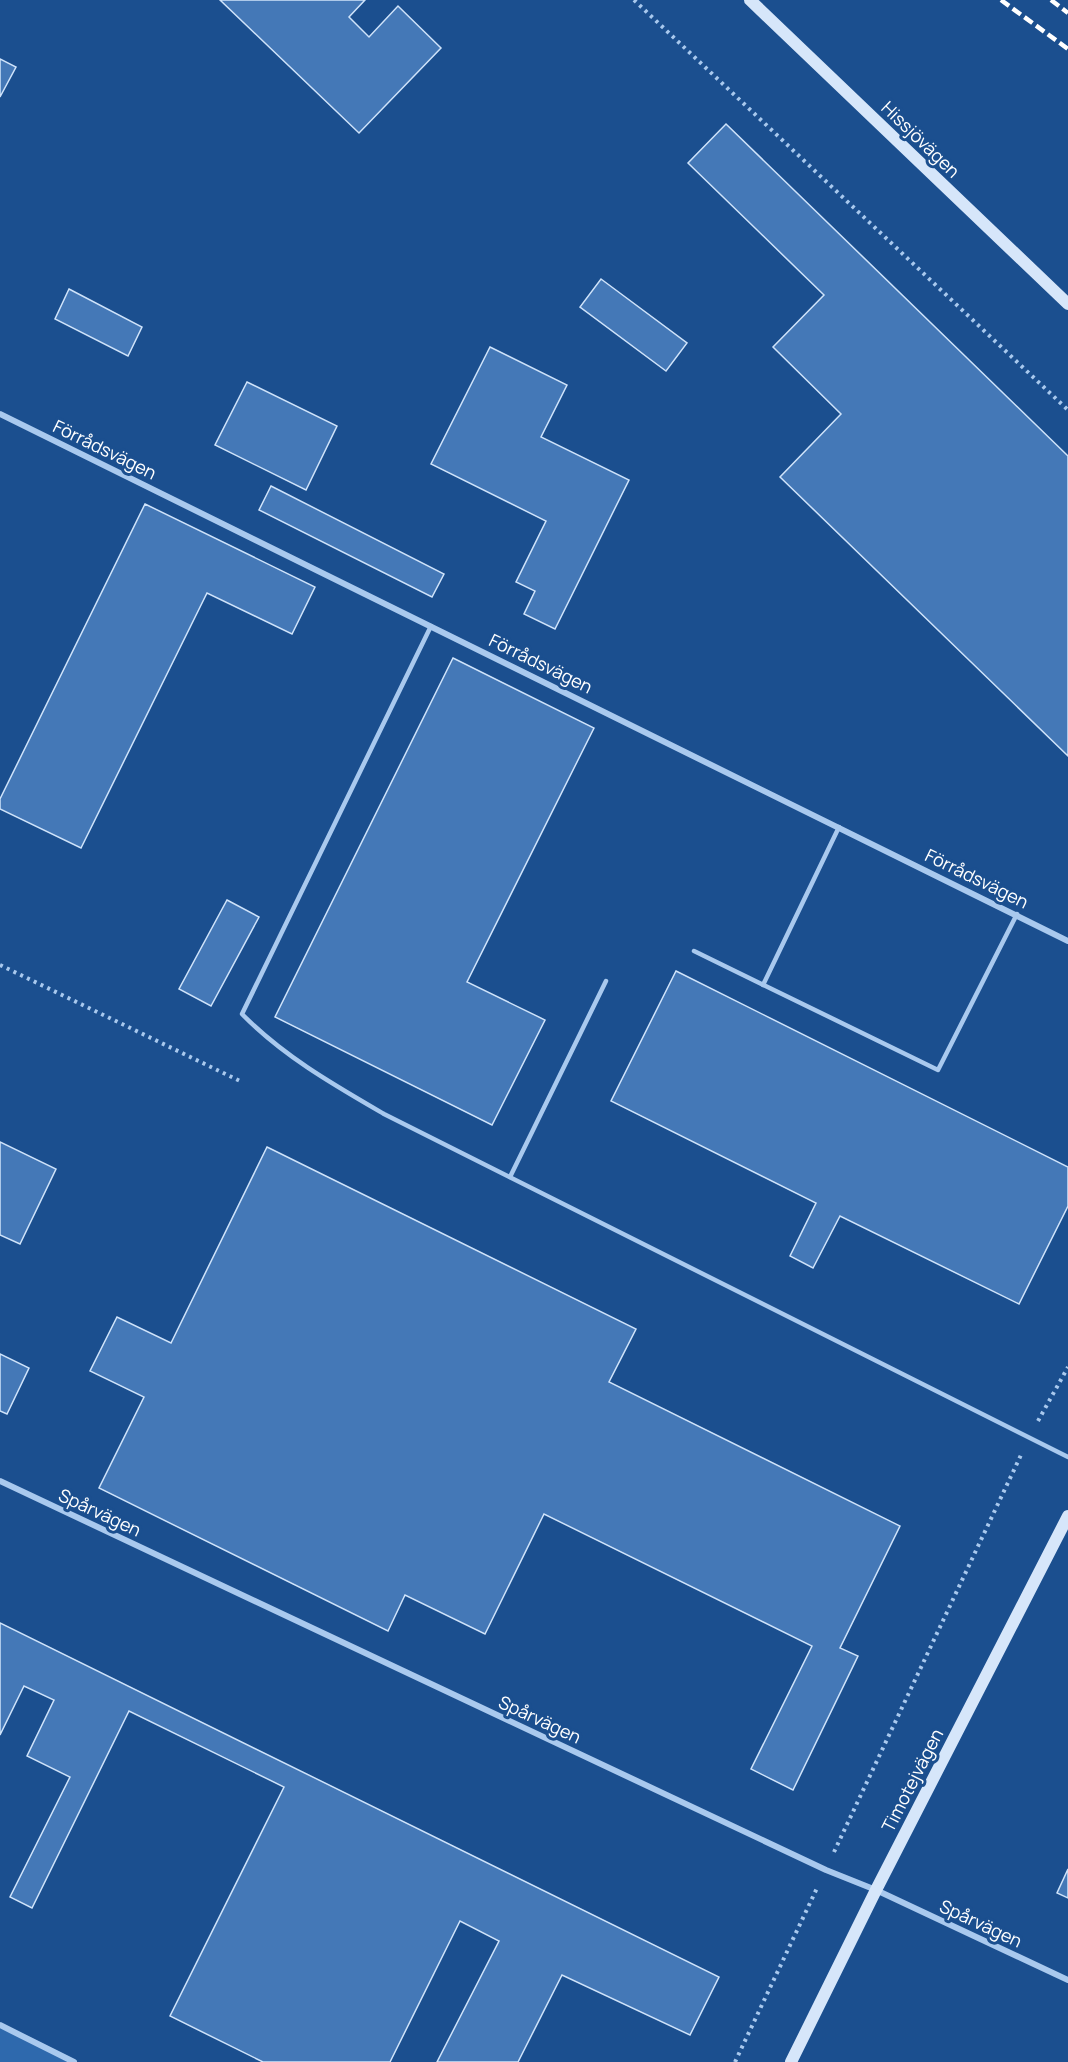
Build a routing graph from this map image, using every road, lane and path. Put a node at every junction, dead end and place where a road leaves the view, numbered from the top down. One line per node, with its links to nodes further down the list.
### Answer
1 (634, 0): 4 (path)
2 (750, 0): 3 (street, Hissjövägen)
3 (1068, 304)
4 (1068, 410)
5 (0, 414): 6 (street, Förrådsvägen)
6 (431, 626): 7 (street, Förrådsvägen); 15 (lane)
7 (839, 827): 8 (street, Förrådsvägen); 13 (lane)
8 (1017, 914): 9 (street, Förrådsvägen); 13 (lane)
9 (1068, 941)
10 (694, 951): 13 (lane)
11 (0, 965): 14 (path)
12 (606, 981): 15 (lane)
13 (763, 985)
14 (240, 1081)
15 (510, 1177): 17 (lane)
16 (1068, 1367): 17 (path)
17 (1029, 1438): 18 (lane); 21 (path)
18 (1068, 1457)
19 (0, 1481): 21 (street, Spårvägen)
20 (1068, 1516): 22 (street, Timotejvägen)
21 (826, 1870): 22 (street, Spårvägen); 26 (path)
22 (876, 1890): 23 (street, Spårvägen); 27 (street, Timotejvägen)
23 (1068, 1980)
24 (0, 2025): 25 (street)
25 (74, 2062)
26 (735, 2062)
27 (791, 2062)

